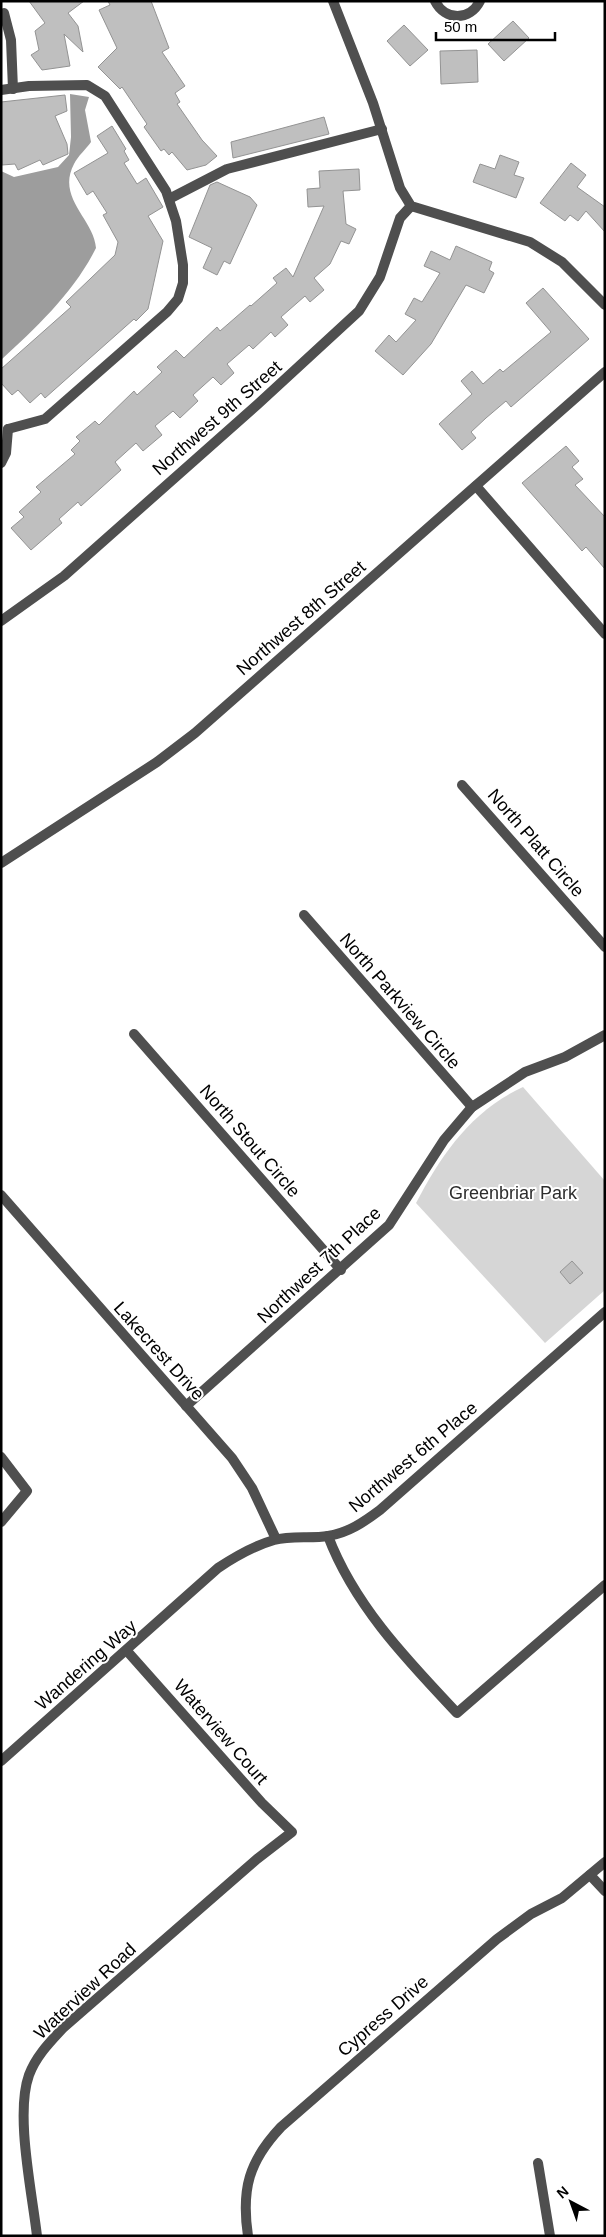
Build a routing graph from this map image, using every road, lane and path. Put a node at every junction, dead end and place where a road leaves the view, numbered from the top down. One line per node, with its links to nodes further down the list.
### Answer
1 (334, 1): 7 (street)
2 (435, 1): 3 (street)
3 (480, 1)
4 (4, 13): 5 (street)
5 (12, 88): 6 (street); 8 (street)
6 (1, 90)
7 (382, 129): 8 (street); 9 (street)
8 (169, 199): 12 (street)
9 (411, 206): 10 (street); 14 (street, Northwest 9th Street)
10 (605, 305)
11 (605, 372): 13 (street, Northwest 8th Street)
12 (1, 463)
13 (476, 486): 15 (street); 17 (street, Northwest 8th Street)
14 (1, 621)
15 (605, 634)
16 (462, 784): 19 (street, North Platt Circle)
17 (1, 863)
18 (304, 915): 22 (street, North Parkview Circle)
19 (605, 946)
20 (134, 1034): 24 (street, North Stout Circle)
21 (605, 1035): 22 (street, Northwest 7th Place)
22 (472, 1108): 24 (street, Northwest 7th Place)
23 (1, 1195): 26 (street, Lakecrest Drive)
24 (341, 1270): 26 (street, Northwest 7th Place)
25 (605, 1312): 29 (street, Northwest 6th Place)
26 (186, 1406): 30 (street, Lakecrest Drive)
27 (1, 1457): 28 (street)
28 (1, 1522)
29 (328, 1536): 30 (street, Northwest 6th Place); 31 (street)
30 (276, 1539): 32 (street, Northwest 6th Place)
31 (605, 1585)
32 (192, 1593): 33 (street, Wandering Way)
33 (127, 1651): 34 (street, Wandering Way); 35 (street, Waterview Court)
34 (1, 1761)
35 (292, 1832): 40 (street, Waterview Road)
36 (605, 1862): 37 (street, Cypress Drive)
37 (590, 1875): 38 (street); 41 (street, Cypress Drive)
38 (605, 1891)
39 (538, 2163): 42 (street)
40 (37, 2236)
41 (248, 2236)
42 (550, 2236)

